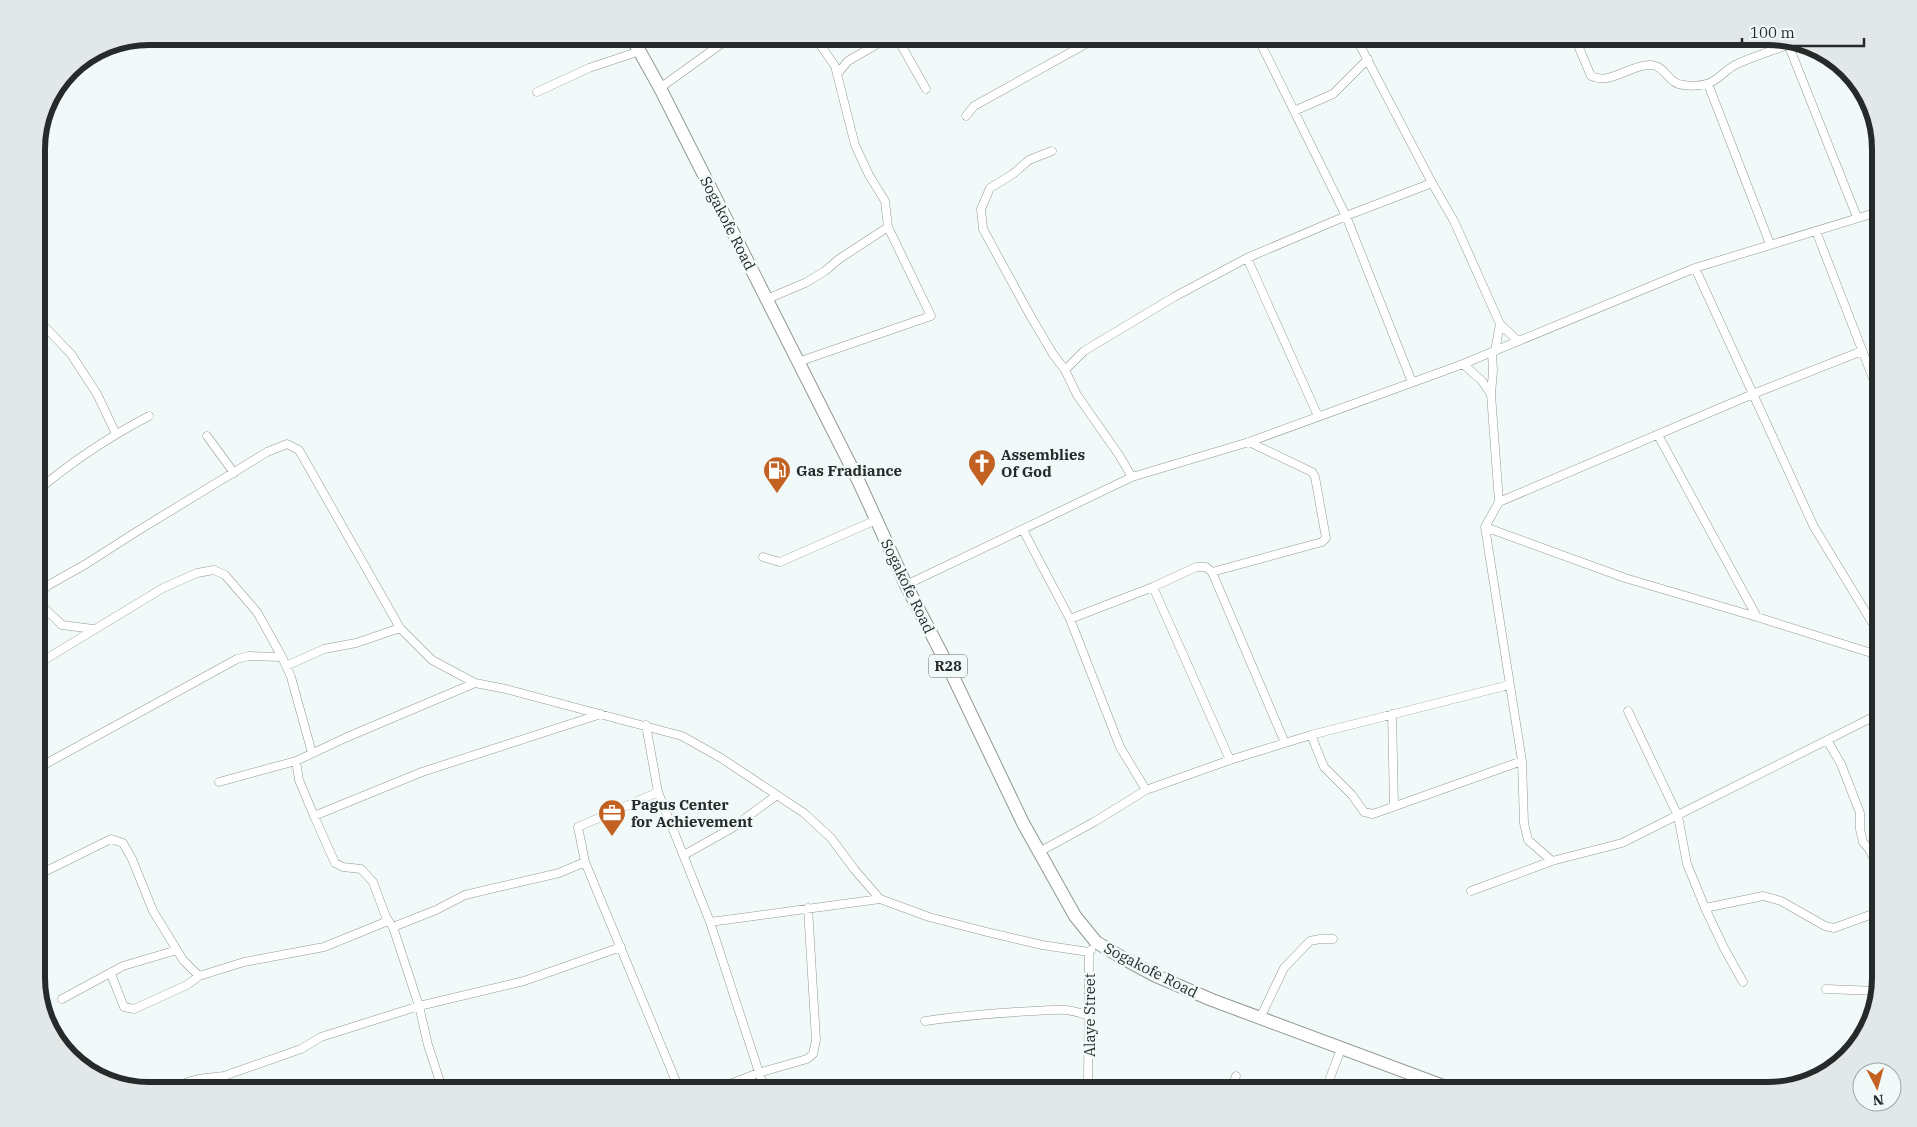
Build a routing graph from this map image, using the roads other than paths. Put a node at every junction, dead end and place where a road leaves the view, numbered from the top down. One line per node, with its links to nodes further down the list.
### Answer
1 (637, 45): 12 (main road, Sogakofe Road / R28)
2 (720, 45): 16 (street)
3 (820, 45): 14 (street)
4 (876, 45): 14 (street)
5 (901, 45): 17 (street)
6 (1084, 45): 20 (street)
7 (1261, 45): 19 (street)
8 (1360, 45): 13 (street)
9 (1578, 45): 15 (street)
10 (1782, 46): 15 (street)
11 (1792, 48): 25 (street)
12 (640, 51): 16 (main road, Sogakofe Road / R28); 18 (street)
13 (1368, 59): 19 (street); 22 (street)
14 (838, 73): 26 (street)
15 (1708, 84): 28 (street)
16 (660, 88): 31 (main road, Sogakofe Road / R28)
17 (926, 89)
18 (537, 92)
19 (1294, 111): 24 (street)
20 (966, 116)
21 (1052, 151): 39 (street)
22 (1432, 183): 24 (street); 32 (street)
23 (1872, 213): 25 (street)
24 (1346, 216): 29 (street); 41 (street)
25 (1857, 217): 27 (street)
26 (888, 227): 31 (street); 37 (street)
27 (1816, 231): 28 (street); 36 (street)
28 (1770, 244): 30 (street)
29 (1247, 258): 39 (street); 45 (street)
30 (1695, 268): 34 (street); 43 (street)
31 (767, 299): 37 (main road, Sogakofe Road / R28)
32 (1500, 324): 34 (street); 35 (street)
33 (45, 327): 46 (street)
34 (1518, 341): 35 (street)
35 (1493, 351): 38 (street); 42 (street)
36 (1862, 351): 40 (street); 43 (street)
37 (798, 362): 54 (main road, Sogakofe Road / R28)
38 (1463, 364): 41 (street); 42 (street)
39 (1065, 370): 51 (street)
40 (1872, 376)
41 (1412, 382): 45 (street)
42 (1491, 394): 53 (street)
43 (1753, 394): 47 (street); 65 (street)
44 (149, 416): 46 (street)
45 (1318, 416): 49 (street)
46 (116, 434): 52 (street)
47 (1658, 435): 53 (street); 63 (street)
48 (207, 436): 50 (street)
49 (1249, 442): 51 (street); 58 (street)
50 (234, 473): 61 (street); 66 (street)
51 (1132, 477): 56 (street)
52 (45, 484)
53 (1499, 502): 55 (street)
54 (876, 520): 57 (street); 59 (main road, Sogakofe Road / R28)
55 (1485, 527): 63 (street); 73 (street)
56 (1023, 530): 59 (street); 64 (street)
57 (763, 557)
58 (1212, 572): 60 (street); 81 (street)
59 (906, 584): 96 (main road, Sogakofe Road / R28)
60 (1152, 587): 64 (street); 83 (street)
61 (45, 589)
62 (45, 609): 67 (street)
63 (1757, 617): 68 (street)
64 (1070, 619): 88 (street)
65 (1872, 622)
66 (400, 628): 71 (street); 72 (street)
67 (93, 629): 69 (street); 70 (street)
68 (1872, 653)
69 (282, 657): 71 (street); 86 (street)
70 (45, 659)
71 (286, 666): 82 (street)
72 (476, 683): 75 (street); 82 (street)
73 (1509, 684): 76 (street); 85 (street)
74 (1628, 711): 93 (street)
75 (602, 714): 78 (street); 92 (street)
76 (1392, 714): 79 (street); 91 (street)
77 (1872, 718): 80 (street)
78 (646, 725): 89 (street); 90 (street)
79 (1311, 735): 81 (street); 91 (street)
80 (1827, 740): 93 (street); 95 (street)
81 (1285, 743): 83 (street)
82 (312, 753): 84 (street)
83 (1230, 760): 88 (street)
84 (296, 761): 87 (street); 92 (street)
85 (1522, 761): 91 (street); 99 (street)
86 (45, 764)
87 (219, 782)
88 (1146, 790): 96 (street)
89 (658, 792): 97 (street); 100 (street)
90 (777, 795): 97 (street); 103 (street)
91 (1394, 805)
92 (314, 816): 108 (street)
93 (1678, 816): 99 (street); 105 (street)
94 (1872, 848): 95 (street)
95 (1869, 849): 98 (street)
96 (1039, 852): 111 (main road, Sogakofe Road / R28)
97 (684, 855): 107 (street)
98 (1872, 855)
99 (1552, 861): 102 (street)
100 (585, 862): 108 (street); 110 (street)
101 (45, 872): 112 (street)
102 (1471, 891)
103 (880, 899): 104 (street); 111 (street)
104 (808, 908): 107 (street); 124 (street)
105 (1705, 908): 106 (street); 115 (street)
106 (1872, 914)
107 (710, 922): 124 (street)
108 (390, 924): 114 (street); 119 (street)
109 (1334, 939): 121 (street)
110 (621, 947): 119 (street); 128 (street)
111 (1093, 947): 120 (street, Alaye Street); 121 (main road, Sogakofe Road / R28)
112 (177, 950): 113 (street); 114 (street)
113 (111, 974): 114 (street); 118 (street)
114 (199, 976)
115 (1743, 982)
116 (1826, 989): 117 (street)
117 (1871, 991)
118 (62, 999)
119 (419, 1006): 126 (street); 127 (street)
120 (1090, 1016): 122 (street); 131 (street, Alaye Street)
121 (1260, 1018): 123 (main road, Sogakofe Road / R28)
122 (924, 1021)
123 (1341, 1049): 133 (street); 134 (main road, Sogakofe Road / R28)
124 (758, 1074): 129 (street); 130 (street)
125 (1236, 1076): 132 (street)
126 (188, 1082)
127 (440, 1082)
128 (676, 1082)
129 (736, 1082)
130 (761, 1082)
131 (1088, 1082)
132 (1234, 1082)
133 (1328, 1082)
134 (1432, 1082)

